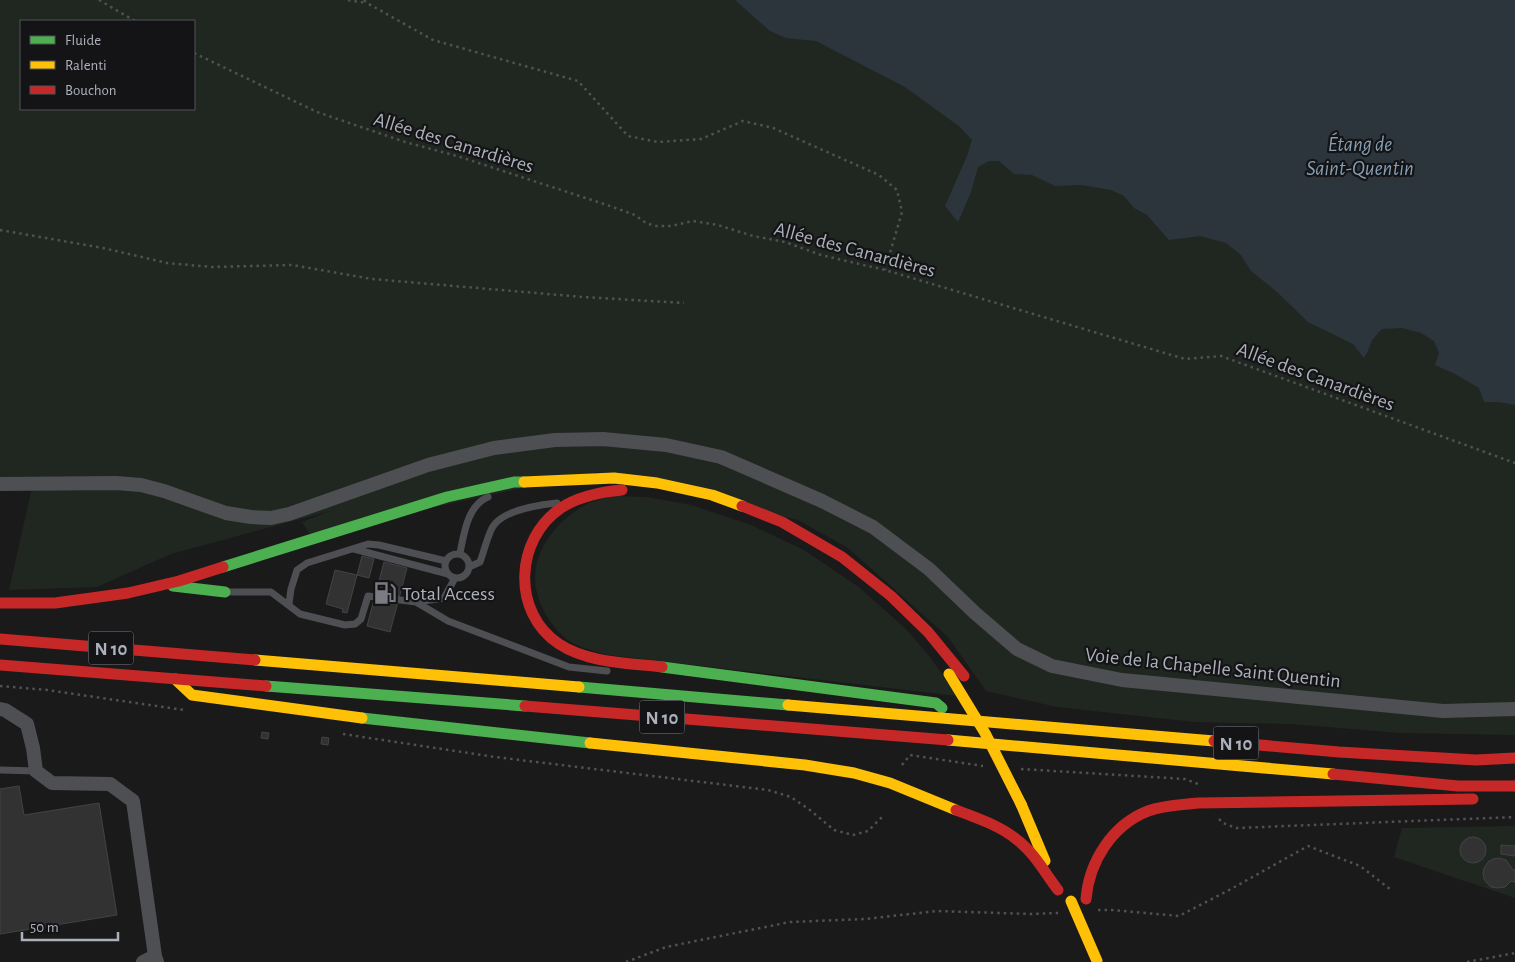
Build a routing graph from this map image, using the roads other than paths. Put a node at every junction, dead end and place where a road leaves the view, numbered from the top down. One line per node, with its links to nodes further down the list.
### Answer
1 (514, 482): 5 (lane); 9 (main road); 20 (main road)
2 (0, 484): 22 (street, Voie de la Chapelle Saint Quentin)
3 (571, 502): 7 (lane); 17 (main road); 32 (main road, bridge)
4 (353, 549): 6 (lane); 8 (lane); 13 (lane)
5 (460, 553): 6 (lane); 7 (lane)
6 (446, 560): 8 (lane)
7 (469, 567): 8 (lane)
8 (452, 576): 11 (lane)
9 (159, 585): 10 (main road); 12 (main road)
10 (225, 592): 13 (lane)
11 (416, 602): 13 (lane); 16 (lane)
12 (0, 603)
13 (289, 604)
14 (0, 639): 24 (main road, N 10)
15 (0, 664): 19 (main road, N 10)
16 (619, 672)
17 (700, 673): 18 (lane); 24 (main road)
18 (657, 674)
19 (175, 679): 28 (main road, N 10); 32 (main road)
20 (967, 680)
21 (0, 709): 27 (street)
22 (1515, 709)
23 (984, 710): 30 (main road)
24 (956, 719): 25 (main road, N 10)
25 (1515, 758)
26 (0, 770): 27 (lane)
27 (36, 771): 35 (street)
28 (1515, 786)
29 (1488, 799): 36 (main road, bridge)
30 (1055, 859)
31 (1062, 877): 33 (main road)
32 (1058, 890): 33 (main road)
33 (1067, 905): 34 (main road); 36 (main road, bridge)
34 (1081, 954)
35 (150, 961)
36 (1097, 961)

